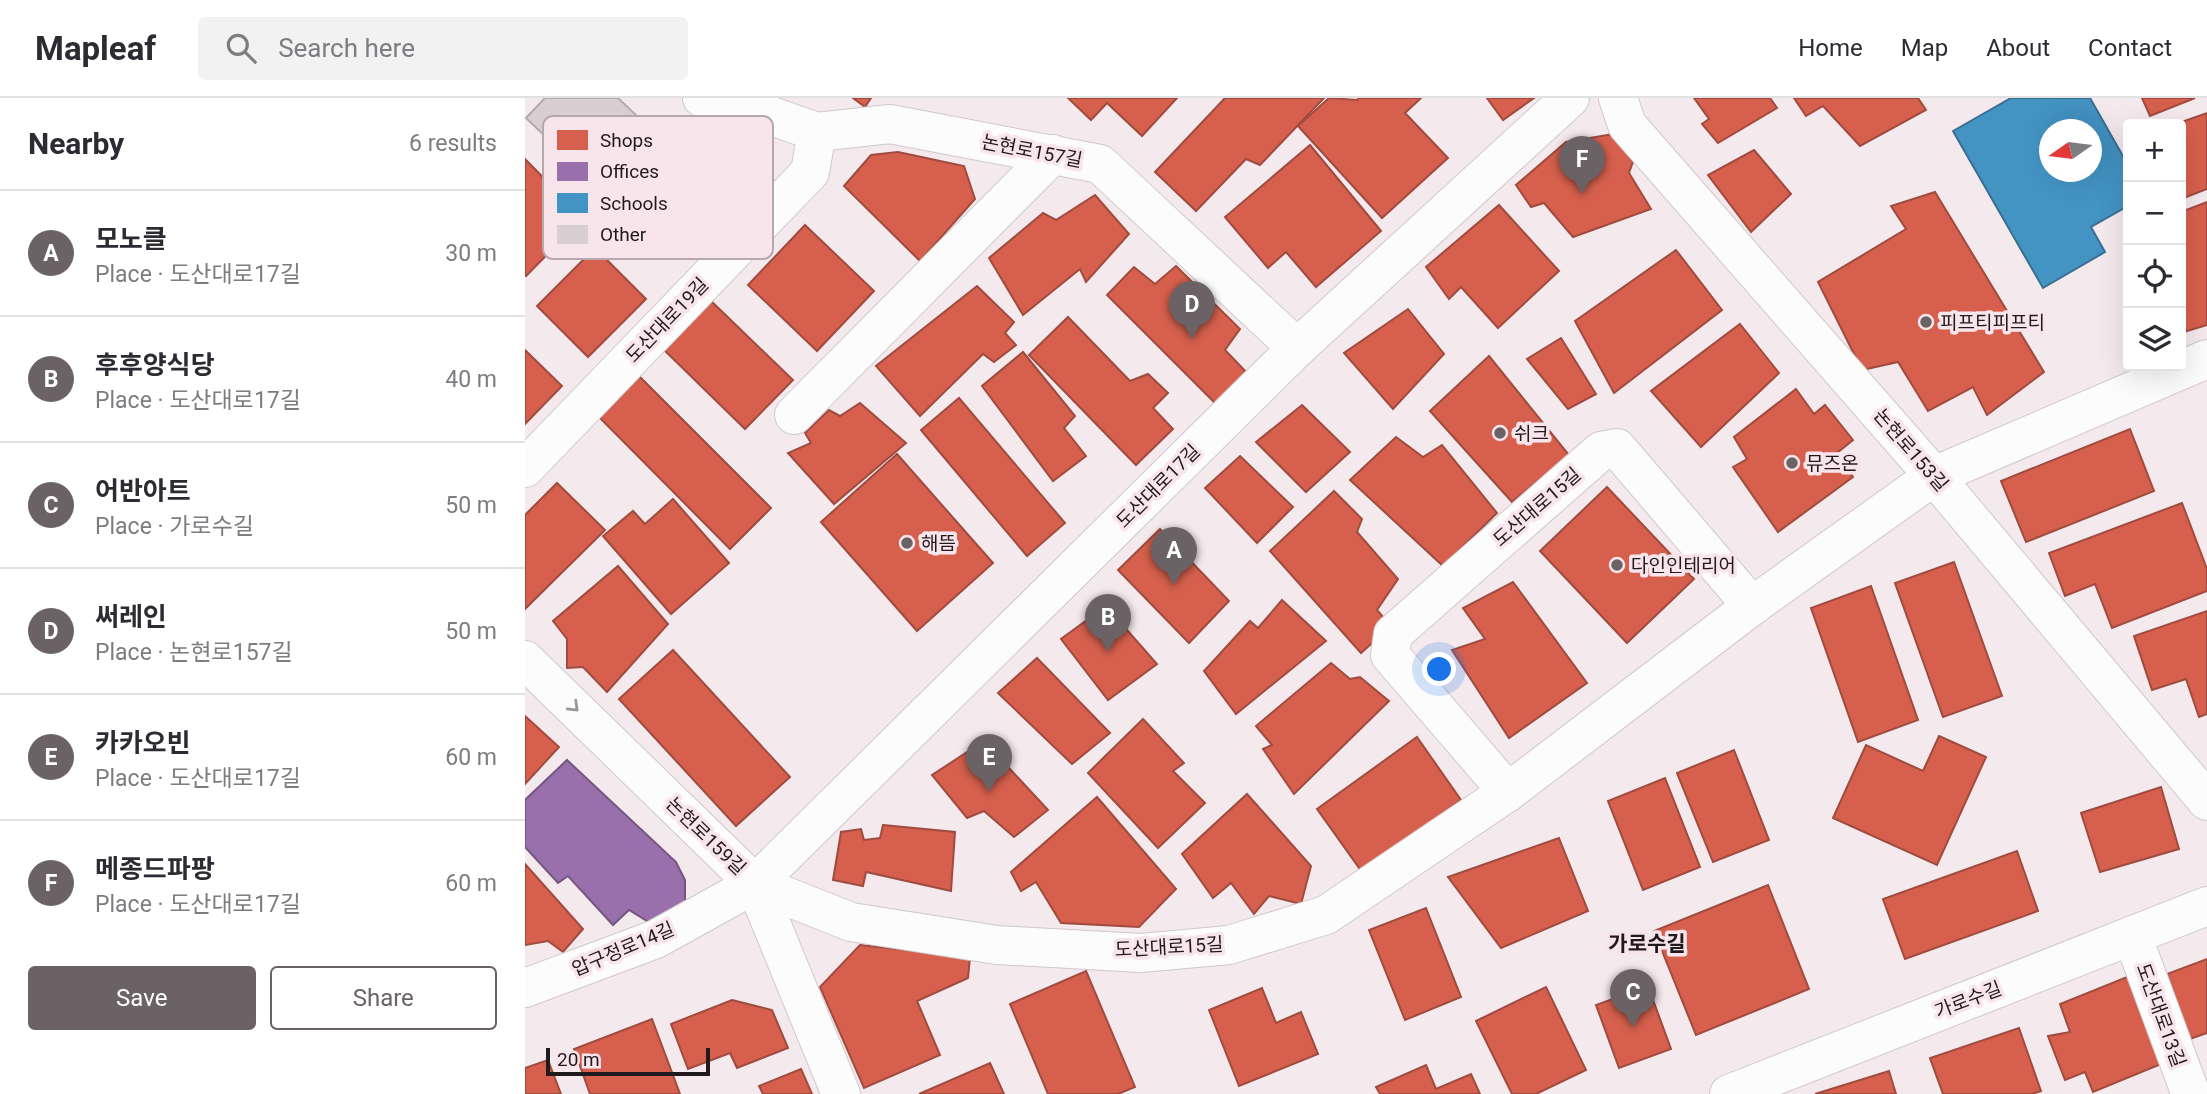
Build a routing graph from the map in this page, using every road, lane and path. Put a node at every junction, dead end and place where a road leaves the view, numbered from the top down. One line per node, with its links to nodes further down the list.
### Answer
1 (702, 98): 5 (street, 논현로157길)
2 (1570, 98): 11 (street, 도산대로17길)
3 (1618, 98): 15 (street, 논현로153길)
4 (898, 111): 7 (street, 논현로157길); 8 (street, 논현로157길)
5 (772, 116)
6 (773, 117): 7 (street, 논현로157길)
7 (817, 132): 9 (street, 도산대로19길)
8 (1053, 154): 11 (street, 논현로157길); 13 (street)
9 (773, 210)
10 (726, 259): 14 (street, 도산대로19길)
11 (1297, 348): 20 (street, 도산대로17길)
12 (2207, 359): 15 (street, 도산대로15길)
13 (794, 415)
14 (525, 468)
15 (1934, 476): 16 (street, 도산대로15길); 19 (street, 논현로153길)
16 (1752, 606): 18 (street, 도산대로15길); 18 (street, 도산대로15길)
17 (525, 660): 20 (street, 논현로159길, one-way to 20)
18 (1508, 792): 20 (street, 도산대로15길)
19 (2207, 801)
20 (755, 884): 23 (street, 압구정로14길); 24 (street, 논현로159길)
21 (2207, 906): 22 (street, 가로수길)
22 (2132, 935): 25 (street, 가로수길); 26 (street, 도산대로13길)
23 (525, 988)
24 (841, 1094)
25 (1729, 1094)
26 (2189, 1094)

